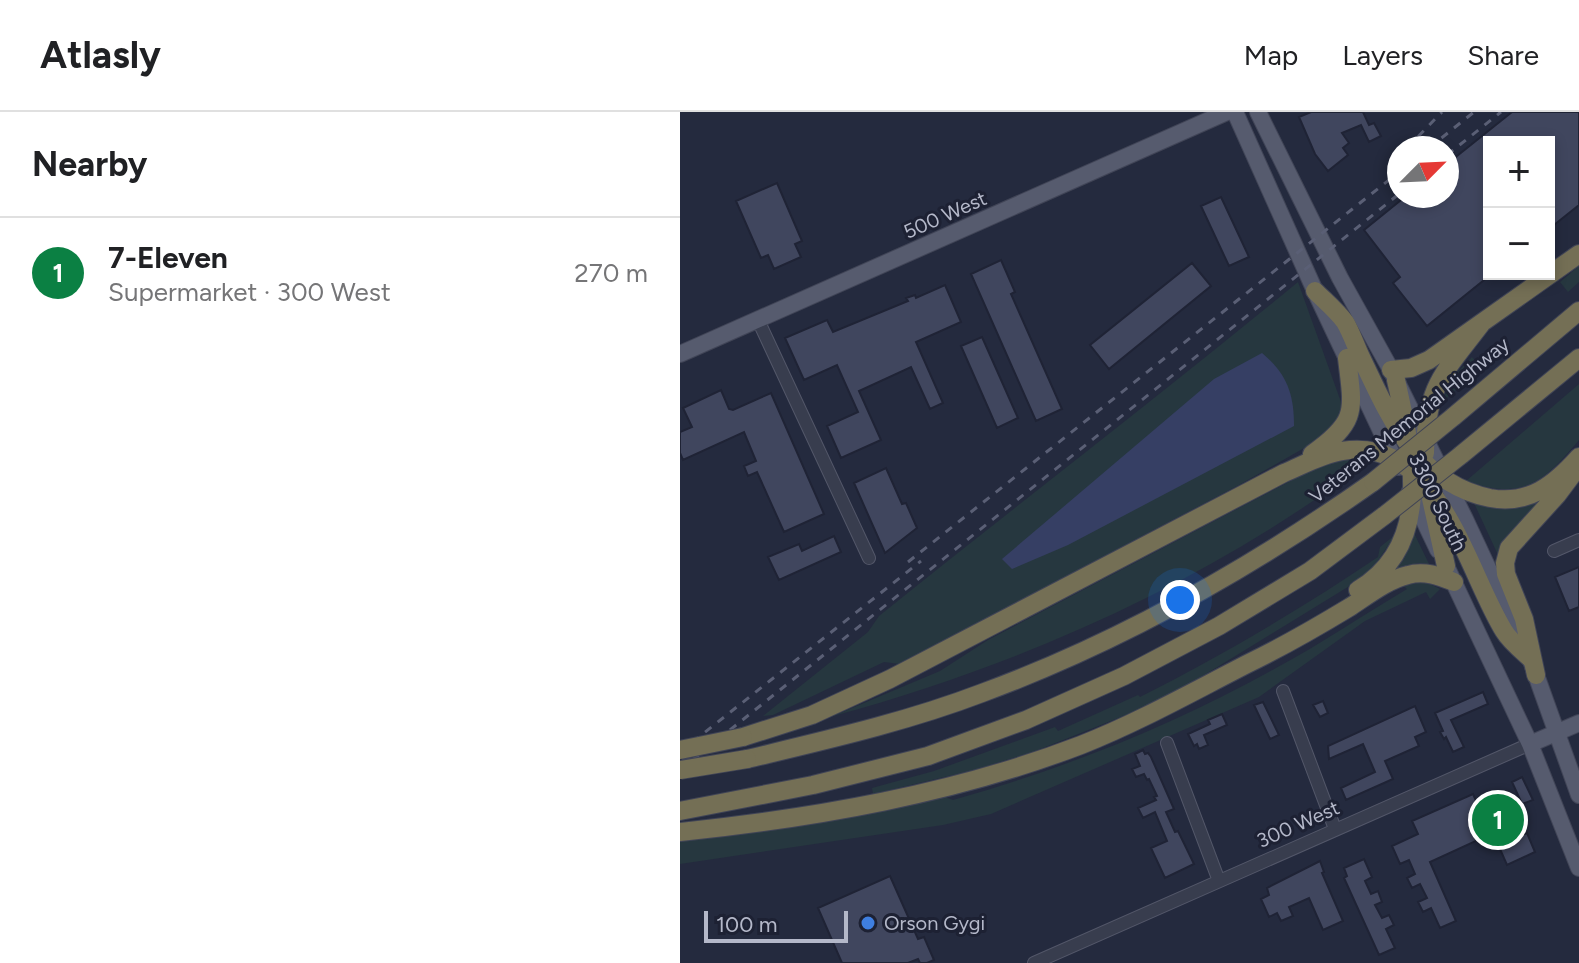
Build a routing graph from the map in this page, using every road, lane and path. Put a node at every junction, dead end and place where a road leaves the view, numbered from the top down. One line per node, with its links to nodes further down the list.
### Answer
1 (1227, 112): 7 (main road, 500 West)
2 (1235, 112): 5 (main road, 3300 South)
3 (1258, 112): 12 (main road, 3300 South)
4 (1579, 254): 8 (highway)
5 (1315, 291): 10 (main road, 3300 South); 14 (highway)
6 (1579, 311): 33 (highway, Veterans Memorial Highway, bridge)
7 (758, 320): 9 (main road, 500 West); 23 (street)
8 (1481, 324): 12 (highway); 13 (highway)
9 (680, 354)
10 (1347, 358): 14 (main road, 3300 South); 18 (highway)
11 (1579, 358): 35 (highway, bridge)
12 (1394, 375): 13 (main road, 3300 South); 14 (highway)
13 (1425, 437): 17 (highway); 19 (main road, 3300 South)
14 (1403, 455): 17 (highway); 18 (highway); 20 (main road, 3300 South)
15 (1579, 457): 19 (highway)
16 (1579, 466): 25 (highway)
17 (1419, 469): 19 (highway); 20 (highway)
18 (1284, 473): 32 (highway, bridge)
19 (1446, 480): 25 (main road, 3300 South)
20 (1420, 493): 24 (highway); 25 (highway); 26 (highway)
21 (1579, 540): 22 (street)
22 (1554, 551)
23 (869, 558)
24 (1450, 574): 26 (highway); 31 (main road, 3300 South)
25 (1533, 667): 29 (main road, 3300 South)
26 (1217, 679): 37 (highway)
27 (1283, 691): 36 (street)
28 (1579, 723): 29 (main road, 300 West)
29 (1556, 732): 31 (main road, 300 West); 34 (main road, 3300 South)
30 (1167, 743): 39 (street)
31 (1530, 744): 36 (street, 300 West); 38 (main road, 3300 South)
32 (680, 750)
33 (680, 770)
34 (1579, 795)
35 (680, 811)
36 (1335, 829): 39 (street, 300 West)
37 (680, 832)
38 (1579, 868)
39 (1219, 881): 40 (street, 300 West)
40 (1034, 963)

